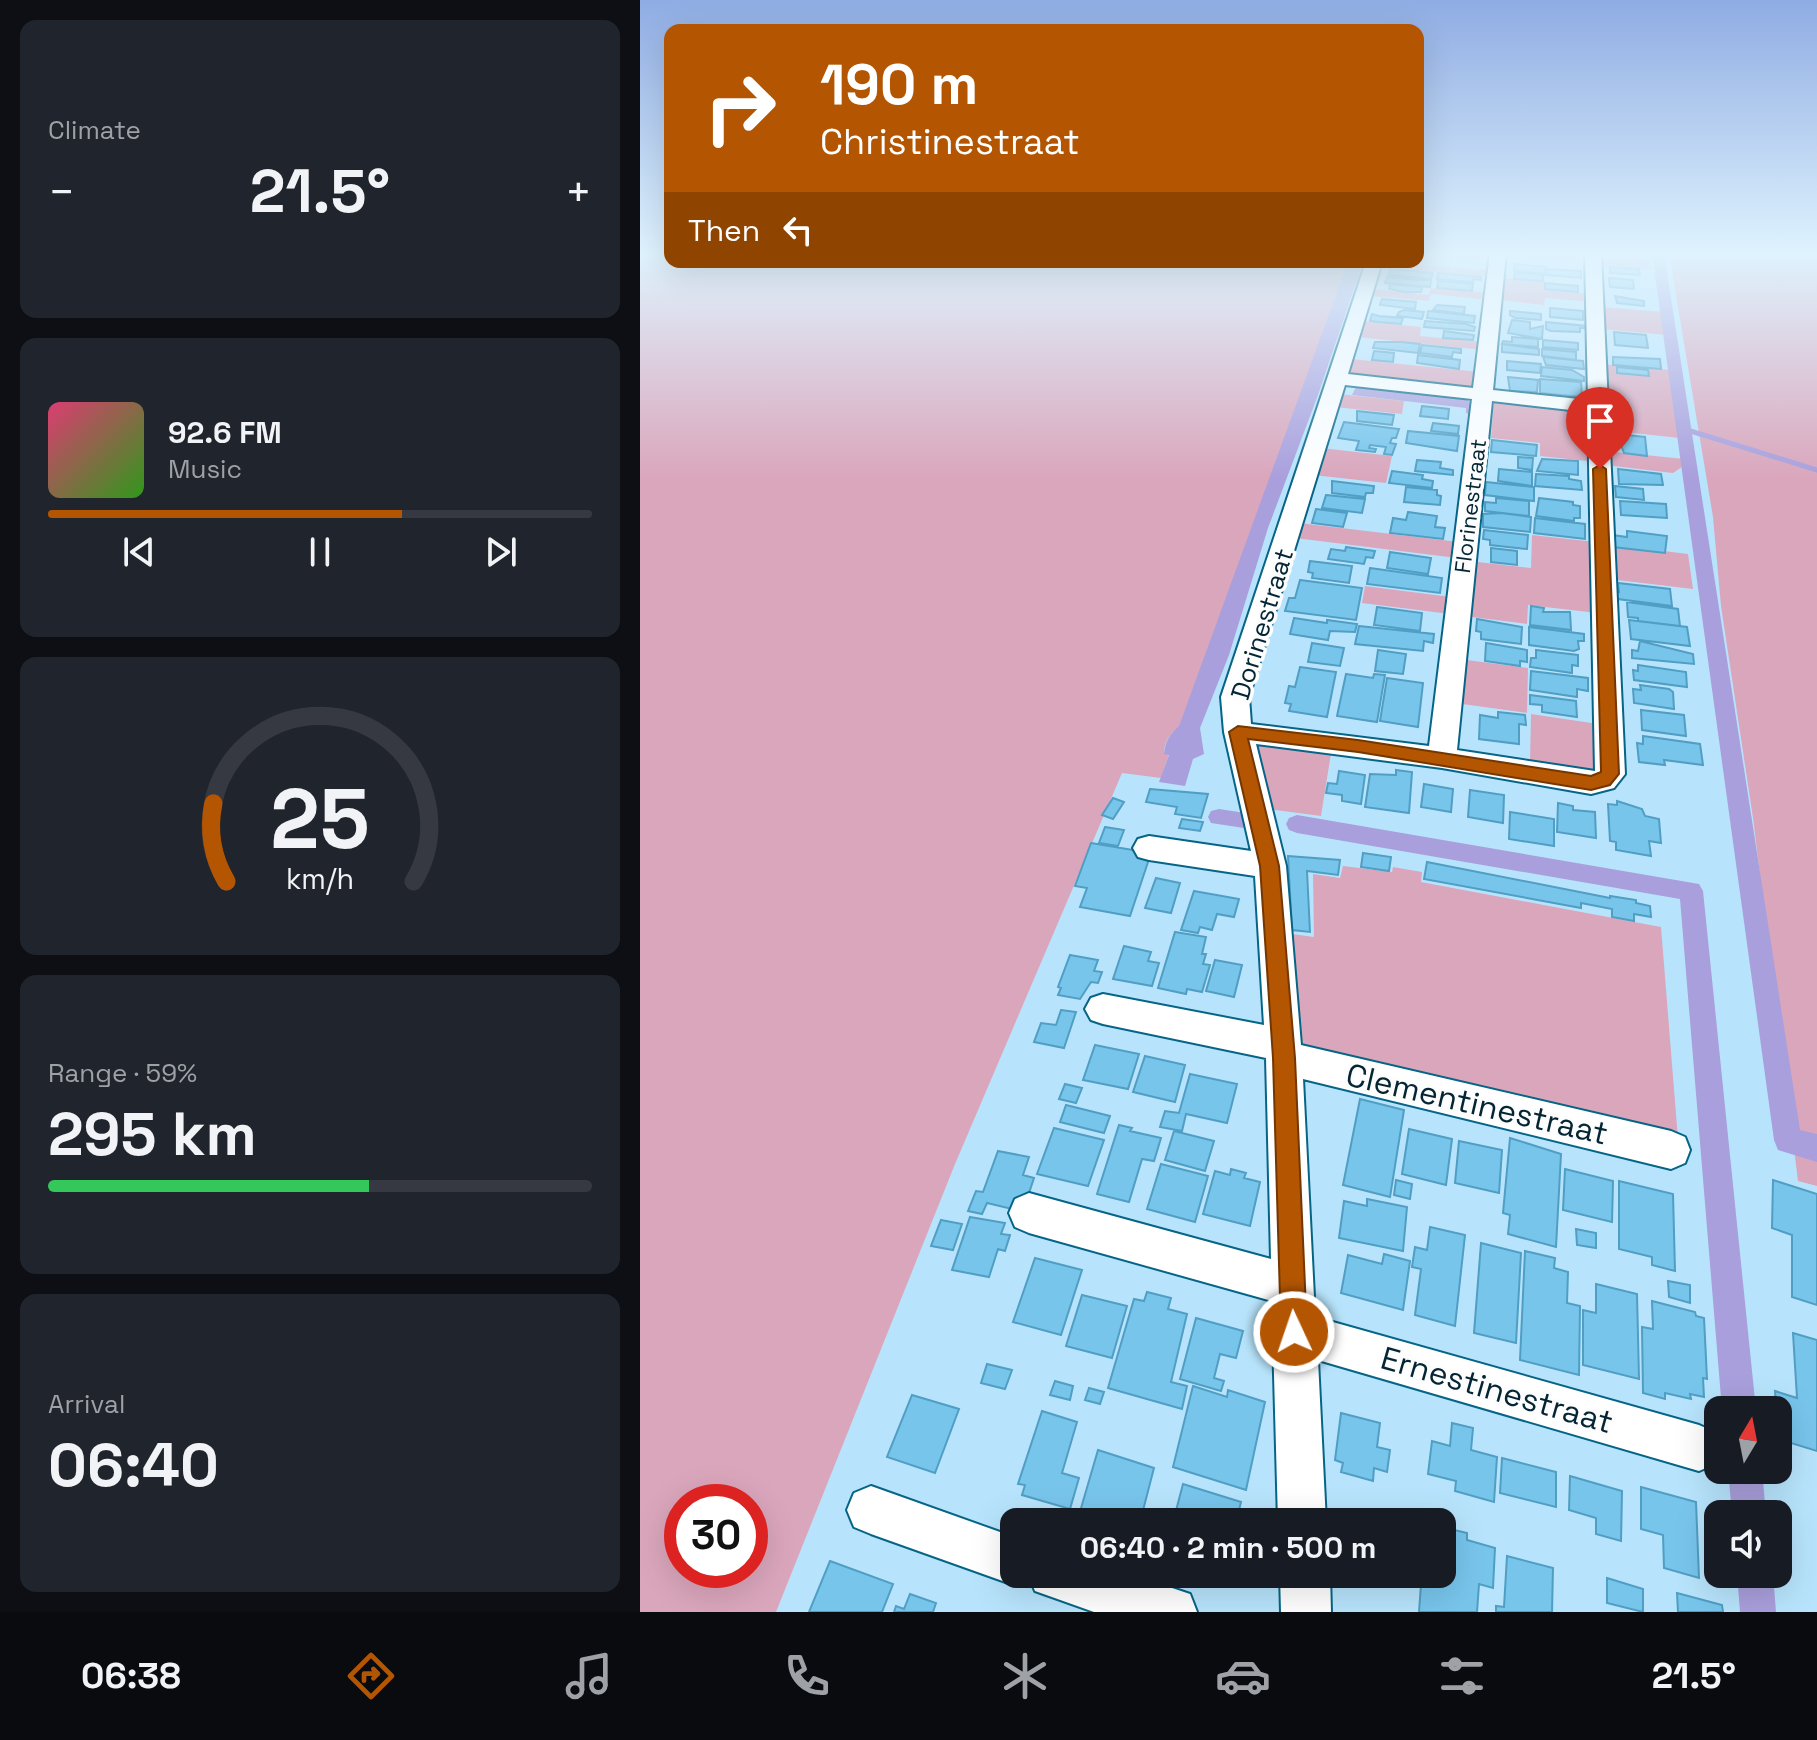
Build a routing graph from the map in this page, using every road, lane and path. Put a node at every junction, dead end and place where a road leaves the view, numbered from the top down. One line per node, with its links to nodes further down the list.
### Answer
1 (1354, 328): 4 (street, Dorinestraat)
2 (1490, 328): 5 (street, Florinestraat)
3 (1595, 328): 6 (street)
4 (1339, 379): 5 (street); 7 (street, Dorinestraat)
5 (1483, 396): 6 (street); 8 (street, Florinestraat)
6 (1598, 407): 8 (street)
7 (1238, 732): 8 (street); 10 (street, Dorinestraat)
8 (1442, 758)
9 (1149, 848): 10 (street)
10 (1270, 866): 12 (street, Dorinestraat)
11 (1103, 1009): 12 (street, Clementinestraat)
12 (1283, 1052): 13 (street, Clementinestraat); 15 (street, Dorinestraat)
13 (1671, 1150)
14 (1029, 1213): 15 (street)
15 (1292, 1286): 16 (street, Dorinestraat)
16 (1294, 1332): 17 (street, Ernestinestraat); 18 (street, Dorinestraat)
17 (1699, 1448)
18 (1301, 1508)
19 (871, 1510): 20 (street)
20 (1000, 1556)
21 (1078, 1588): 23 (street)
22 (1305, 1588): 25 (street)
23 (1103, 1602): 24 (street)
24 (1172, 1612)
25 (1306, 1612)

